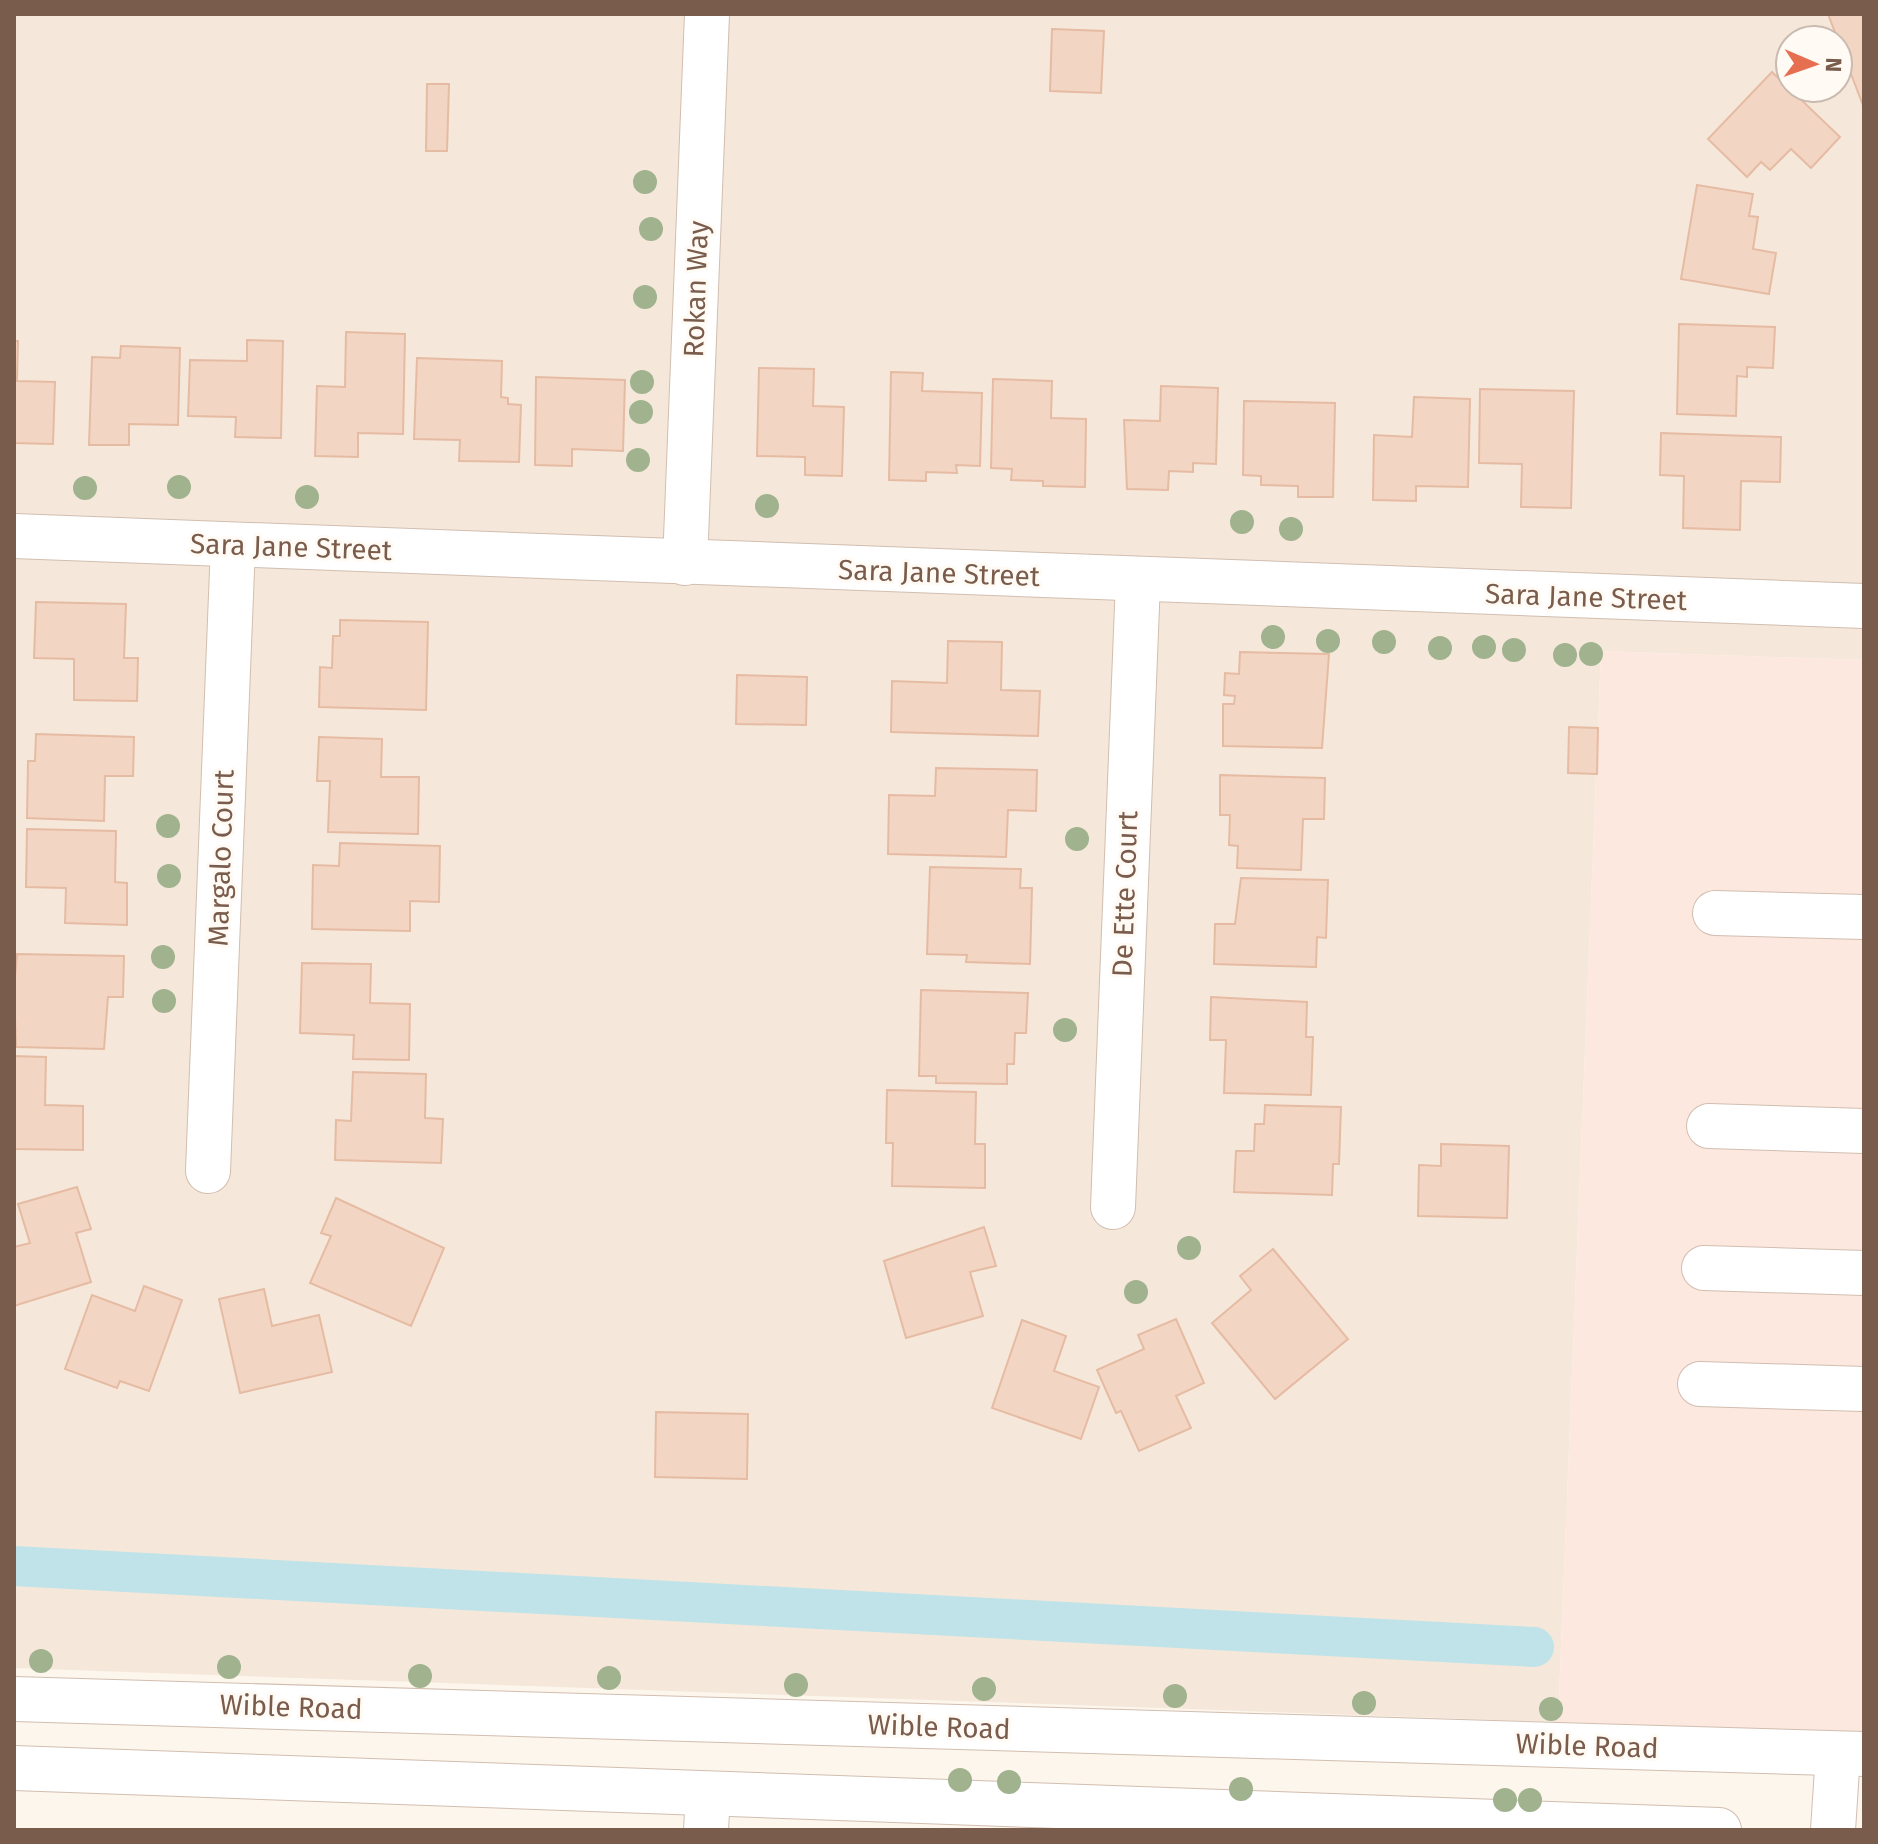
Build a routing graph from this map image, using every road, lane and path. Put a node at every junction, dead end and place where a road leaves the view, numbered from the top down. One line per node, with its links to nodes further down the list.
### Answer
1 (707, 14): 4 (street, Rokan Way)
2 (14, 536): 3 (street, Sara Jane Street)
3 (233, 545): 4 (street, Sara Jane Street); 11 (street, Margalo Court)
4 (685, 563): 5 (street, Sara Jane Street)
5 (1138, 581): 6 (street, Sara Jane Street); 12 (street, De Ette Court)
6 (1864, 606)
7 (1715, 913): 8 (street)
8 (1864, 917)
9 (1709, 1126): 10 (street)
10 (1864, 1131)
11 (208, 1171)
12 (1113, 1207)
13 (1704, 1268): 14 (street)
14 (1864, 1273)
15 (1700, 1384): 16 (street)
16 (1864, 1389)
17 (14, 1699): 18 (street, Wible Road)
18 (1851, 1754): 23 (street)
19 (14, 1768): 20 (street)
20 (707, 1812): 21 (street)
21 (1018, 1818): 22 (street)
22 (1719, 1830)
23 (1833, 1830)

